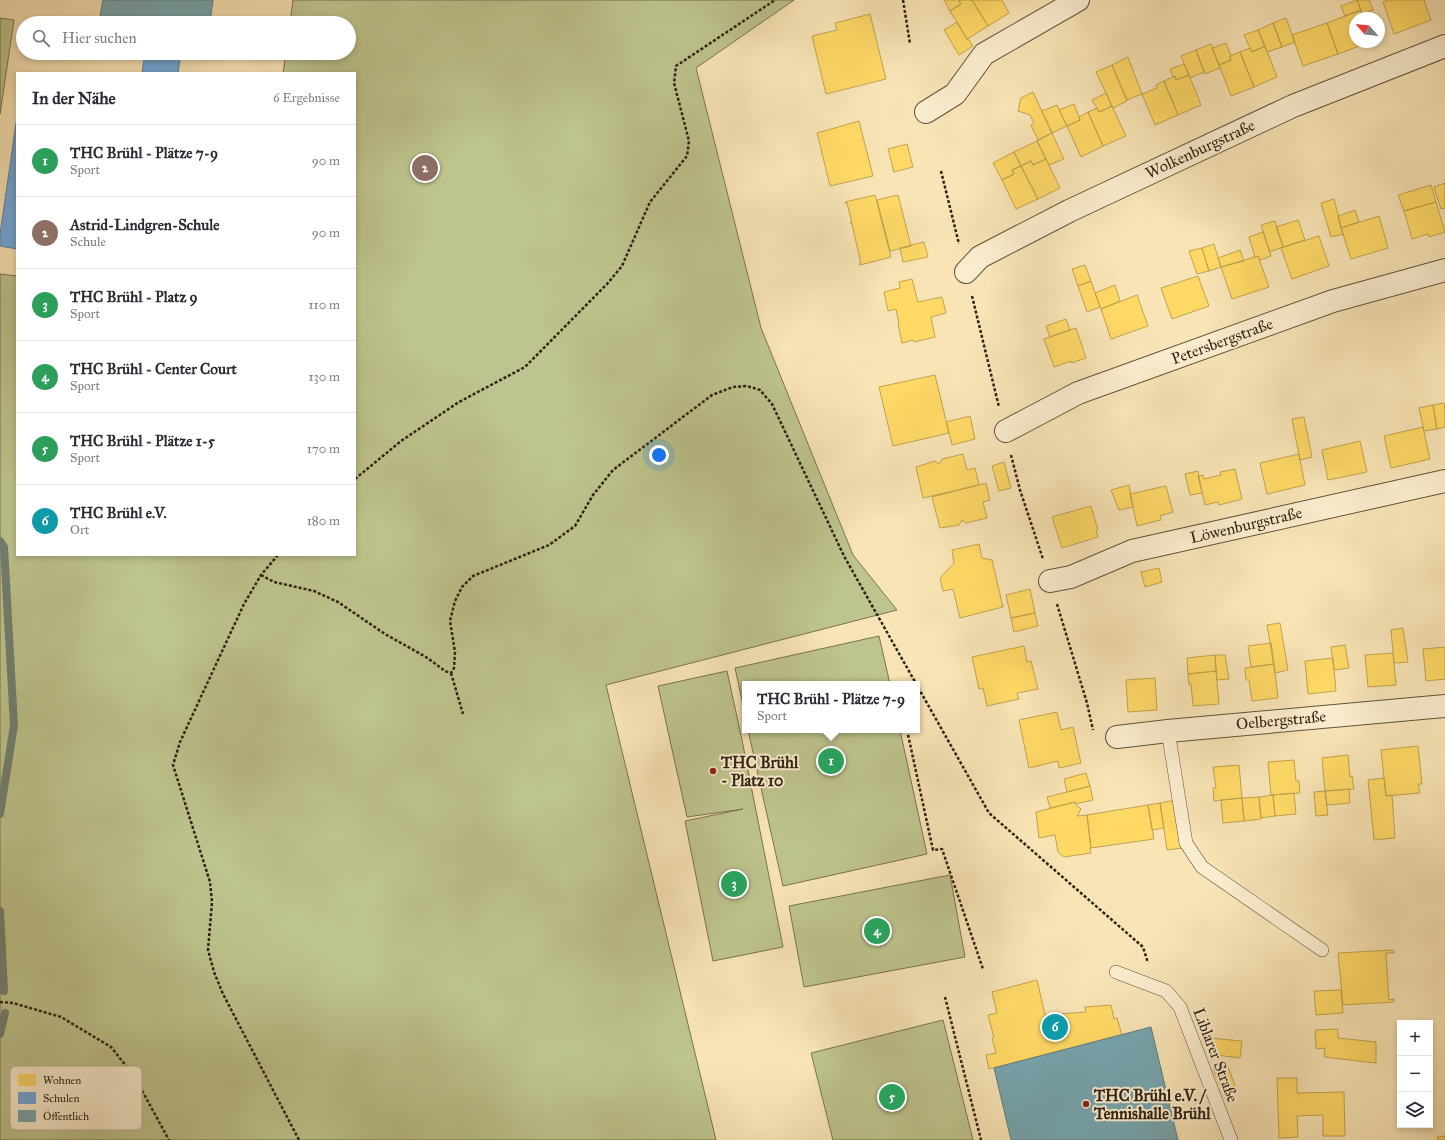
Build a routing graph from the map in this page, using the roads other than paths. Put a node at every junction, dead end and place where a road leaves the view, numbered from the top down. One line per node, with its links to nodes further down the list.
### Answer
1 (1078, 0): 3 (street)
2 (1445, 46): 5 (street, Wolkenburgstraße)
3 (926, 112)
4 (1445, 270): 6 (street, Petersbergstraße)
5 (966, 272)
6 (1006, 431)
7 (1445, 481): 8 (street, Löwenburgstraße)
8 (1050, 581)
9 (1445, 706): 10 (street, Oelbergstraße)
10 (1168, 731): 11 (street, Oelbergstraße); 12 (lane)
11 (1117, 737)
12 (1322, 950)
13 (1116, 972): 14 (lane, Liblarer Straße)
14 (1230, 1140)

